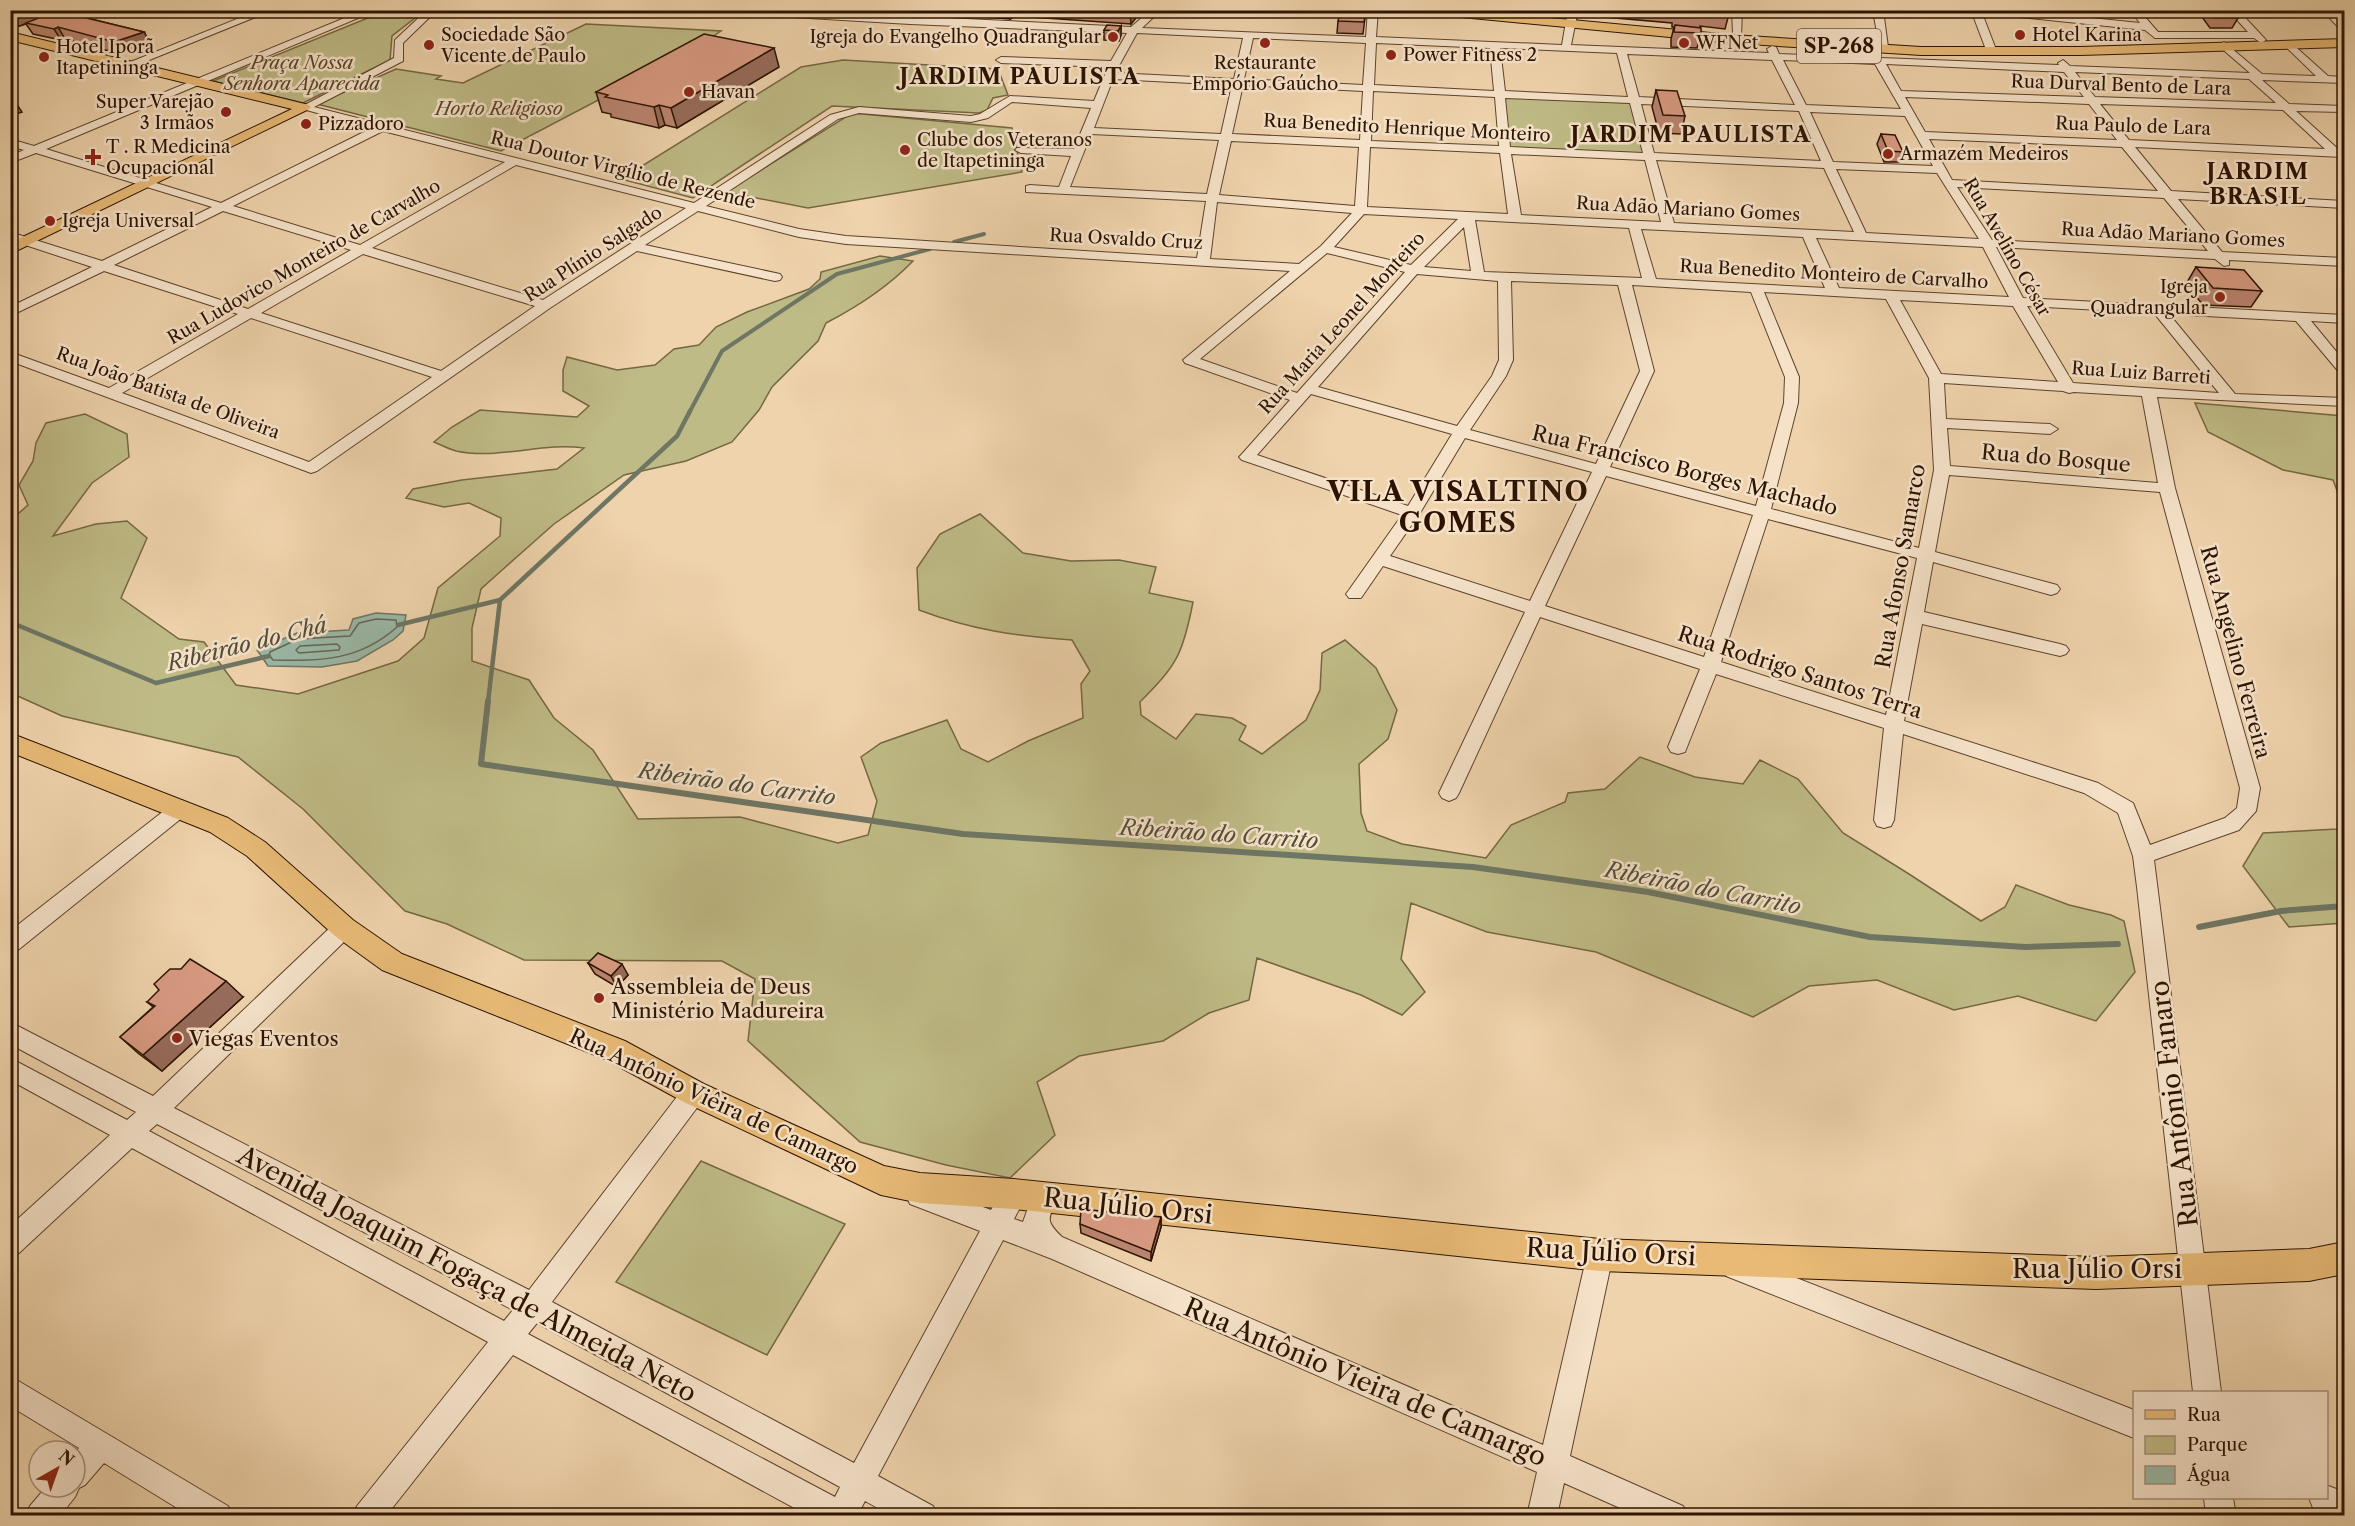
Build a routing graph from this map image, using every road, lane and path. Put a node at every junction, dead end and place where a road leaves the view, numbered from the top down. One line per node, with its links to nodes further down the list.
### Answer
1 (73, 10): 25 (main road)
2 (83, 10): 25 (main road)
3 (269, 10): 46 (street)
4 (373, 10): 53 (street)
5 (433, 10): 63 (street)
6 (726, 10): 20 (street)
7 (989, 10): 20 (street)
8 (1157, 10): 23 (street)
9 (1373, 10): 29 (street)
10 (1419, 10): 19 (main road, SP-268)
11 (1465, 10): 19 (main road, SP-268)
12 (1737, 10): 24 (street)
13 (1878, 10): 34 (street)
14 (1977, 10): 18 (street); 36 (street)
15 (2134, 10): 21 (street)
16 (2232, 10): 27 (street)
17 (2326, 10): 22 (street)
18 (2077, 15): 21 (street)
19 (1572, 18): 24 (main road, SP-268); 30 (main road, SP-268); 37 (street)
20 (971, 23): 23 (street)
21 (2148, 27): 27 (street)
22 (2344, 28)
23 (1134, 30): 26 (street); 45 (street)
24 (1738, 34): 34 (main road, SP-268)
25 (11, 35): 46 (main road, Rua Doutor Virgílio de Rezende)
26 (1249, 35): 29 (street); 54 (street)
27 (2258, 38): 28 (main road, SP-268); 36 (main road, SP-268)
28 (2344, 38)
29 (1373, 40): 33 (street); 55 (street)
30 (1767, 41): 39 (main road, SP-268); 41 (street)
31 (2289, 44): 32 (main road, SP-268); 35 (main road, SP-268); 51 (street)
32 (2344, 44)
33 (1495, 45): 37 (street); 56 (street)
34 (1884, 45): 36 (main road, SP-268)
35 (2224, 45): 40 (main road, SP-268); 50 (street)
36 (1990, 47)
37 (1566, 48): 38 (street)
38 (1621, 50): 41 (street); 59 (street)
39 (1920, 51): 40 (main road, SP-268); 44 (street)
40 (2053, 53): 47 (street)
41 (1777, 56): 43 (street); 64 (street)
42 (1001, 60): 45 (street)
43 (1879, 61): 44 (street); 57 (street, Rua Avelino César)
44 (1929, 63): 47 (street)
45 (1114, 64): 49 (street)
46 (128, 65): 53 (main road, Rua Doutor Virgílio de Rezende)
47 (2069, 68): 48 (street); 60 (street)
48 (2158, 72): 50 (street); 58 (street)
49 (1109, 76): 54 (street); 61 (street)
50 (2255, 76): 51 (street); 62 (street)
51 (2325, 79): 52 (street)
52 (2344, 80)
53 (199, 82): 63 (main road, Rua Doutor Virgílio de Rezende); 74 (street)
54 (1238, 82): 55 (street); 70 (street)
55 (1369, 88): 56 (street); 73 (street)
56 (1500, 94): 59 (street); 76 (street)
57 (1898, 94): 60 (street, Rua Durval Bento de Lara); 66 (street, Rua Avelino César)
58 (2178, 95): 60 (street, Rua Durval Bento de Lara); 62 (street, Rua Durval Bento de Lara)
59 (1635, 101): 64 (street); 79 (street)
60 (2095, 101): 72 (street)
61 (1098, 105): 68 (street); 93 (street, Rua Plínio Salgado)
62 (2286, 107): 65 (street, Rua Durval Bento de Lara); 78 (street)
63 (304, 108): 67 (street, Rua Doutor Virgílio de Rezende); 86 (main road)
64 (1803, 109): 66 (street); 83 (street)
65 (2344, 110)
66 (1907, 113): 69 (street, Rua Avelino César)
67 (381, 128): 81 (street, Rua Doutor Virgílio de Rezende); 92 (street)
68 (1088, 131): 70 (street, Rua Benedito Henrique Monteiro); 77 (street)
69 (1920, 135): 72 (street, Rua Paulo de Lara); 84 (street, Rua Avelino César)
70 (1226, 138): 73 (street, Rua Benedito Henrique Monteiro); 90 (street)
71 (10, 142): 74 (street)
72 (2125, 143): 78 (street, Rua Paulo de Lara); 89 (street)
73 (1364, 144): 76 (street, Rua Benedito Henrique Monteiro); 94 (street)
74 (35, 150): 80 (street); 86 (street)
75 (1021, 150): 77 (street)
76 (1505, 151): 79 (street, Rua Benedito Henrique Monteiro); 96 (street)
77 (1080, 153): 88 (street)
78 (2340, 153): 82 (street)
79 (1649, 158): 83 (street, Rua Benedito Henrique Monteiro); 98 (street)
80 (10, 160)
81 (515, 161): 93 (street, Rua Doutor Virgílio de Rezende); 109 (street, Rua Ludovico Monteiro de Carvalho)
82 (2344, 161)
83 (1831, 166): 84 (street, Rua Benedito Henrique Monteiro); 102 (street)
84 (1941, 170): 85 (street, Rua Avelino César)
85 (1948, 183): 89 (street); 105 (street, Rua Avelino César)
86 (145, 184): 92 (street); 104 (main road)
87 (1030, 189): 88 (street, Rua Adão Mariano Gomes)
88 (1063, 190): 90 (street, Rua Adão Mariano Gomes)
89 (2168, 195): 91 (street); 111 (street)
90 (1212, 198): 94 (street, Rua Adão Mariano Gomes); 112 (street)
91 (2344, 204)
92 (222, 207): 109 (street); 114 (street)
93 (695, 208): 106 (street, Rua Plínio Salgado); 107 (street, Rua Doutor Virgílio de Rezende)
94 (1362, 210): 95 (street, Rua Adão Mariano Gomes); 110 (street)
95 (1468, 216): 96 (street, Rua Adão Mariano Gomes); 99 (street, Rua Maria Leonel Monteiro); 100 (street)
96 (1515, 218): 97 (street, Rua Adão Mariano Gomes)
97 (1634, 224): 98 (street, Rua Adão Mariano Gomes); 122 (street)
98 (1668, 225): 101 (street, Rua Adão Mariano Gomes)
99 (1453, 231): 100 (street); 116 (street, Rua Maria Leonel Monteiro)
100 (1470, 233): 118 (street)
101 (1808, 234): 102 (street, Rua Adão Mariano Gomes); 124 (street)
102 (1861, 235): 105 (street, Rua Adão Mariano Gomes)
103 (10, 236): 104 (street)
104 (26, 241): 108 (main road); 114 (street)
105 (1987, 242): 111 (street, Rua Adão Mariano Gomes); 127 (street, Rua Avelino César)
106 (636, 247): 119 (street); 128 (street, Rua Plínio Salgado)
107 (951, 247): 112 (street, Rua Osvaldo Cruz)
108 (10, 249)
109 (362, 249): 128 (street); 131 (street, Rua Ludovico Monteiro de Carvalho)
110 (1325, 249): 115 (street); 116 (street, Rua Benedito Monteiro de Carvalho)
111 (2218, 255): 113 (street, Rua Adão Mariano Gomes); 117 (street)
112 (1203, 261): 115 (street, Rua Osvaldo Cruz)
113 (2344, 262)
114 (103, 266): 130 (street); 131 (street)
115 (1300, 268): 142 (street, Rua Francisco Borges Machado)
116 (1414, 270): 118 (street, Rua Benedito Monteiro de Carvalho); 142 (street, Rua Maria Leonel Monteiro)
117 (2232, 272)
118 (1478, 276): 120 (street, Rua Benedito Monteiro de Carvalho)
119 (774, 277)
120 (1504, 277): 121 (street, Rua Benedito Monteiro de Carvalho); 147 (street)
121 (1624, 281): 122 (street, Rua Benedito Monteiro de Carvalho); 150 (street)
122 (1650, 282): 123 (street, Rua Benedito Monteiro de Carvalho)
123 (1756, 288): 124 (street, Rua Benedito Monteiro de Carvalho); 152 (street)
124 (1834, 292): 125 (street, Rua Benedito Monteiro de Carvalho)
125 (1891, 295): 127 (street, Rua Benedito Monteiro de Carvalho); 138 (street, Rua Afonso Samarco)
126 (2253, 298): 132 (street)
127 (2018, 302): 129 (street, Rua Benedito Monteiro de Carvalho); 139 (street, Rua Avelino César)
128 (546, 305): 137 (street, Rua Plínio Salgado)
129 (2158, 309): 132 (street, Rua Benedito Monteiro de Carvalho); 143 (street)
130 (10, 312)
131 (250, 314): 137 (street); 140 (street, Rua Ludovico Monteiro de Carvalho)
132 (2267, 315): 133 (street, Rua Benedito Monteiro de Carvalho)
133 (2300, 317): 134 (street, Rua Benedito Monteiro de Carvalho); 136 (street)
134 (2344, 319)
135 (16, 362): 140 (street, Rua João Batista de Oliveira)
136 (2344, 369)
137 (443, 376): 148 (street, Rua Plínio Salgado)
138 (1936, 378): 139 (street, Rua Luiz Barreti); 145 (street, Rua Afonso Samarco)
139 (2069, 388): 141 (street, Rua Luiz Barreti)
140 (111, 393): 148 (street, Rua João Batista de Oliveira)
141 (2149, 393): 143 (street, Rua Luiz Barreti); 151 (street, Rua Angelino Ferreira)
142 (1305, 394): 147 (street, Rua Francisco Borges Machado); 153 (street, Rua Maria Leonel Monteiro)
143 (2231, 398): 144 (street, Rua Luiz Barreti)
144 (2344, 402)
145 (1939, 423): 146 (street); 149 (street, Rua Afonso Samarco)
146 (2050, 429)
147 (1460, 433): 150 (street, Rua Francisco Borges Machado); 153 (street)
148 (312, 468)
149 (1942, 470): 151 (street, Rua do Bosque); 154 (street, Rua Afonso Samarco)
150 (1601, 471): 152 (street, Rua Francisco Borges Machado); 158 (street)
151 (2167, 488): 168 (street, Rua Angelino Ferreira)
152 (1763, 510): 154 (street, Rua Francisco Borges Machado); 161 (street)
153 (1412, 513): 155 (street)
154 (1927, 555): 156 (street, Rua Francisco Borges Machado); 159 (street, Rua Afonso Samarco)
155 (1380, 559): 157 (street); 158 (street, Rua Rodrigo Santos Terra)
156 (2051, 589)
157 (1355, 594)
158 (1534, 610): 161 (street, Rua Rodrigo Santos Terra); 165 (street)
159 (1915, 616): 160 (street); 162 (street, Rua Afonso Samarco)
160 (2060, 650)
161 (1710, 667): 162 (street, Rua Rodrigo Santos Terra); 164 (street)
162 (1894, 725): 167 (street, Rua Afonso Samarco); 168 (street, Rua Rodrigo Santos Terra)
163 (10, 742): 166 (main road, Rua Antônio Viêira de Camargo)
164 (1678, 747)
165 (1449, 793)
166 (181, 808): 170 (main road, Rua Antônio Viêira de Camargo); 171 (street)
167 (1884, 820)
168 (2143, 856): 169 (street, Rua Rodrigo Santos Terra)
169 (2148, 887): 185 (street, Rua Antônio Fanaro)
170 (344, 928): 174 (main road, Rua Antônio Viêira de Camargo); 175 (street)
171 (10, 944)
172 (10, 1032): 175 (street, Avenida Joaquim Fogaça de Almeida Neto)
173 (10, 1068): 176 (street, Avenida Joaquim Fogaça de Almeida Neto)
174 (694, 1092): 177 (main road, Rua Antônio Viêira de Camargo); 186 (street)
175 (155, 1110): 176 (street); 186 (street, Avenida Joaquim Fogaça de Almeida Neto)
176 (129, 1134): 180 (street); 187 (street, Avenida Joaquim Fogaça de Almeida Neto)
177 (881, 1180): 178 (main road, Rua Júlio Orsi); 179 (street, Rua Antônio Vieira de Camargo)
178 (1029, 1195): 179 (street); 181 (street); 182 (main road, Rua Júlio Orsi)
179 (998, 1226): 181 (street, Rua Antônio Vieira de Camargo); 194 (street)
180 (10, 1244)
181 (1057, 1248): 193 (street, Rua Antônio Vieira de Camargo)
182 (1600, 1255): 183 (main road, Rua Júlio Orsi); 193 (street)
183 (1710, 1257): 185 (main road, Rua Júlio Orsi); 190 (street)
184 (2342, 1259): 185 (main road, Rua Júlio Orsi)
185 (2193, 1269): 189 (street, Rua Antônio Fanaro)
186 (532, 1306): 187 (street); 194 (street, Avenida Joaquim Fogaça de Almeida Neto)
187 (508, 1339): 201 (street); 202 (street, Avenida Joaquim Fogaça de Almeida Neto)
188 (10, 1390): 191 (street)
189 (2207, 1391)
190 (2133, 1424)
191 (101, 1445): 192 (street); 200 (street)
192 (87, 1461)
193 (1555, 1464): 204 (street); 205 (street, Rua Antônio Vieira de Camargo)
194 (859, 1483): 202 (street); 203 (street, Avenida Joaquim Fogaça de Almeida Neto)
195 (54, 1499): 199 (street)
196 (2219, 1499): 206 (street)
197 (2327, 1499): 198 (street)
198 (2344, 1506)
199 (40, 1515)
200 (218, 1515)
201 (367, 1515)
202 (840, 1515)
203 (923, 1515)
204 (1542, 1515)
205 (1673, 1515)
206 (2222, 1515)

